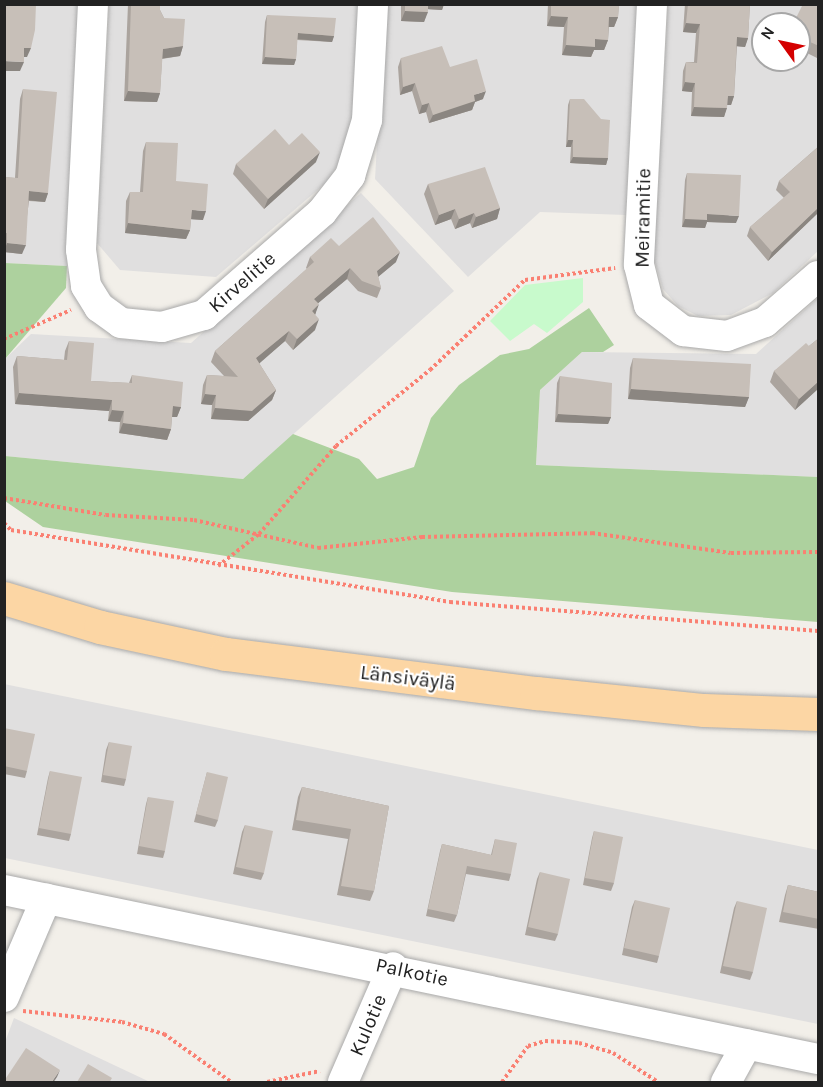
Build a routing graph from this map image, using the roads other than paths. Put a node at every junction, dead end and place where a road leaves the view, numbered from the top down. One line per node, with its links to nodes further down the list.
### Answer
1 (93, 4): 2 (street, Kirvelitie)
2 (373, 4)
3 (652, 4): 4 (street, Meiramitie)
4 (819, 276)
5 (4, 598): 6 (main road, Länsiväylä)
6 (819, 714)
7 (4, 890): 8 (street, Palkotie)
8 (46, 899): 9 (street, Palkotie); 10 (street)
9 (393, 968): 11 (street, Palkotie); 13 (street, Kulotie)
10 (10, 1003)
11 (747, 1044): 12 (street, Palkotie); 14 (street)
12 (819, 1059)
13 (344, 1080)
14 (726, 1083)

